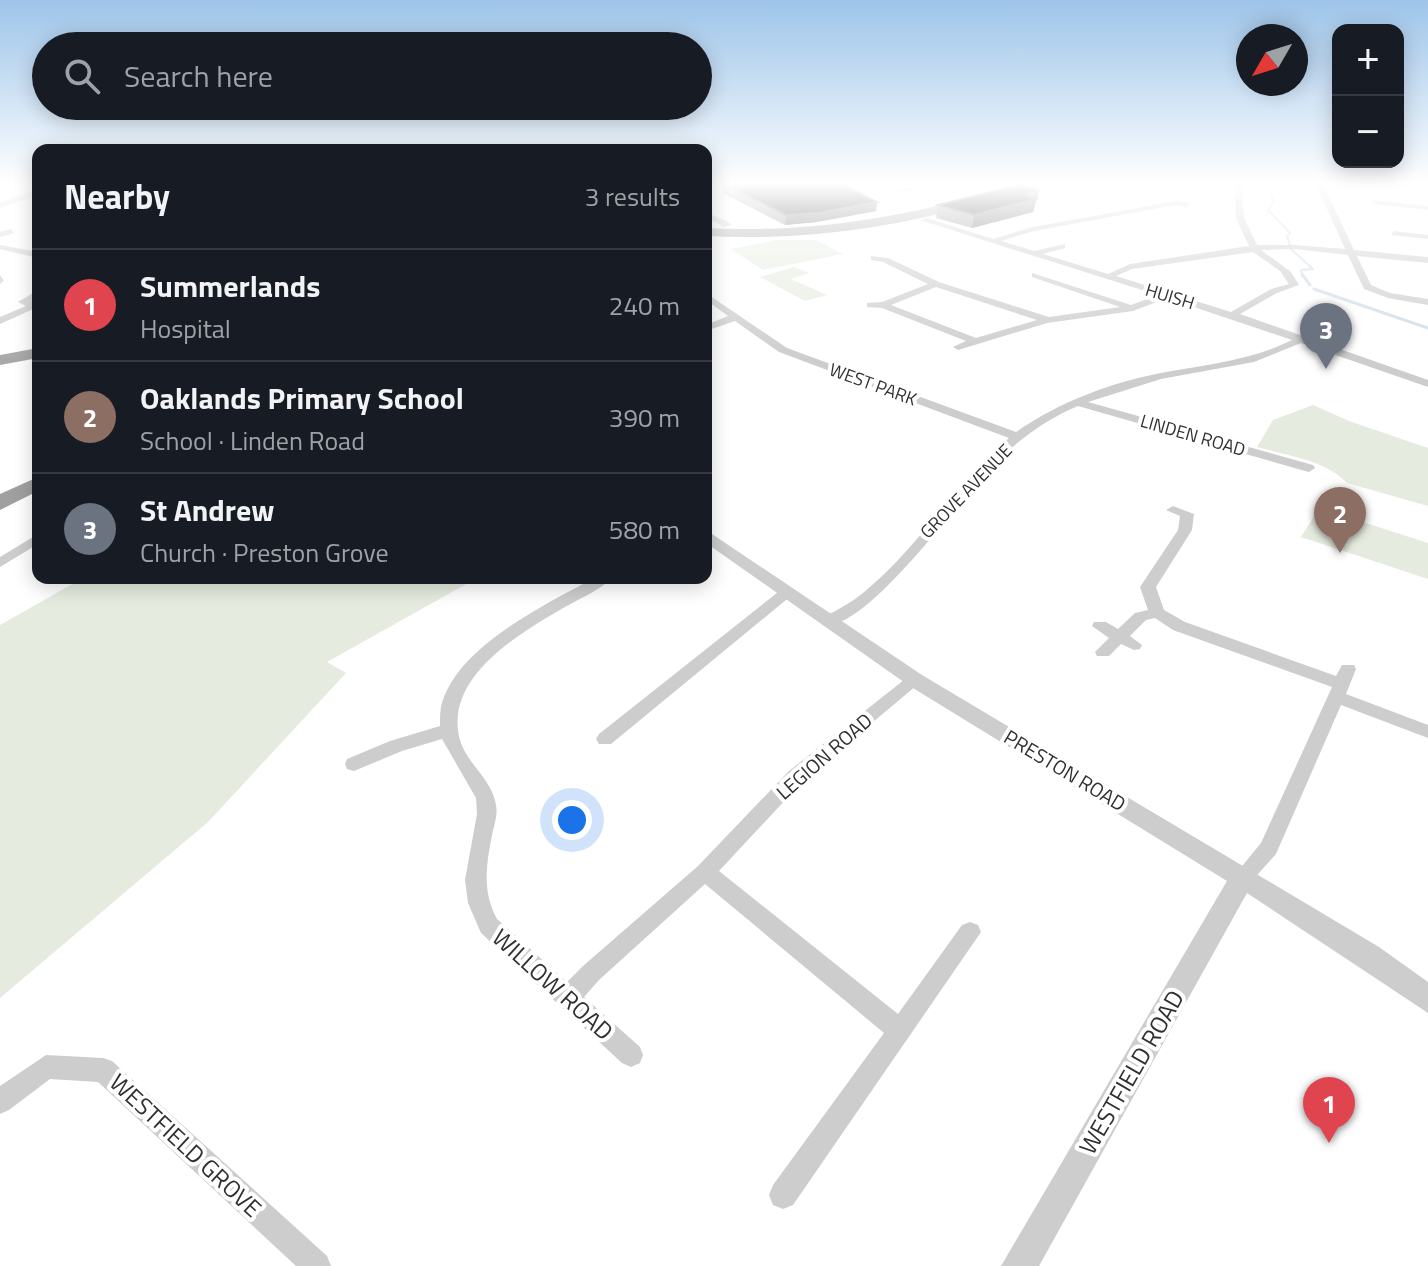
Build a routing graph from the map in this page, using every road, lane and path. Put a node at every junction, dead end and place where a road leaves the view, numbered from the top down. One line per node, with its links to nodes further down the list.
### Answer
1 (992, 241): 9 (street, HUISH)
2 (1251, 241): 6 (street)
3 (1345, 241): 8 (street)
4 (1062, 246): 9 (street)
5 (0, 247): 7 (street)
6 (1255, 248): 8 (street); 13 (street); 22 (street)
7 (32, 252)
8 (1350, 252): 11 (street); 17 (street)
9 (1034, 254): 13 (street, HUISH)
10 (874, 258): 14 (street)
11 (1428, 260)
12 (1037, 277): 21 (street)
13 (1108, 277): 15 (street, HUISH)
14 (936, 284): 20 (street); 24 (street)
15 (1167, 295): 21 (street); 22 (street, HUISH)
16 (712, 300): 23 (street, WEST PARK)
17 (1428, 302)
18 (870, 305): 20 (street)
19 (32, 307): 25 (street)
20 (887, 308): 28 (street)
21 (1133, 308): 24 (street)
22 (1232, 315): 27 (street, HUISH)
23 (735, 317): 26 (street); 34 (street, WEST PARK)
24 (1048, 320): 28 (street)
25 (0, 321)
26 (712, 326)
27 (1301, 339): 32 (street, HUISH); 33 (street, GROVE AVENUE)
28 (974, 341): 29 (street)
29 (958, 347)
30 (32, 354): 31 (main road)
31 (0, 360)
32 (1428, 384)
33 (1076, 402): 34 (street, GROVE AVENUE); 35 (street, LINDEN ROAD)
34 (1018, 437): 45 (street, GROVE AVENUE)
35 (1309, 468)
36 (32, 486): 37 (highway)
37 (0, 503)
38 (1188, 513): 44 (street)
39 (712, 539): 43 (street, PRESTON ROAD)
40 (32, 542): 41 (street)
41 (0, 563)
42 (595, 584): 52 (street)
43 (787, 592): 45 (street, PRESTON ROAD); 54 (street)
44 (1157, 613): 47 (street); 51 (street)
45 (832, 620): 50 (street, PRESTON ROAD)
46 (1100, 626): 47 (street)
47 (1118, 636): 48 (street); 49 (street)
48 (1134, 645)
49 (1103, 652)
50 (915, 680): 56 (street, LEGION ROAD); 57 (street, PRESTON ROAD)
51 (1341, 683): 53 (street); 57 (street)
52 (448, 730): 55 (street); 59 (street, WILLOW ROAD)
53 (1428, 732)
54 (605, 739)
55 (354, 764)
56 (705, 872): 59 (street, LEGION ROAD); 61 (street)
57 (1243, 877): 60 (street, PRESTON ROAD); 66 (street, WESTFIELD ROAD)
58 (970, 932): 61 (street)
59 (569, 997): 62 (street, WILLOW ROAD)
60 (1428, 999)
61 (900, 1031): 64 (street)
62 (631, 1055)
63 (0, 1101): 65 (street, WESTFIELD GROVE)
64 (783, 1195)
65 (317, 1266)
66 (1019, 1266)

